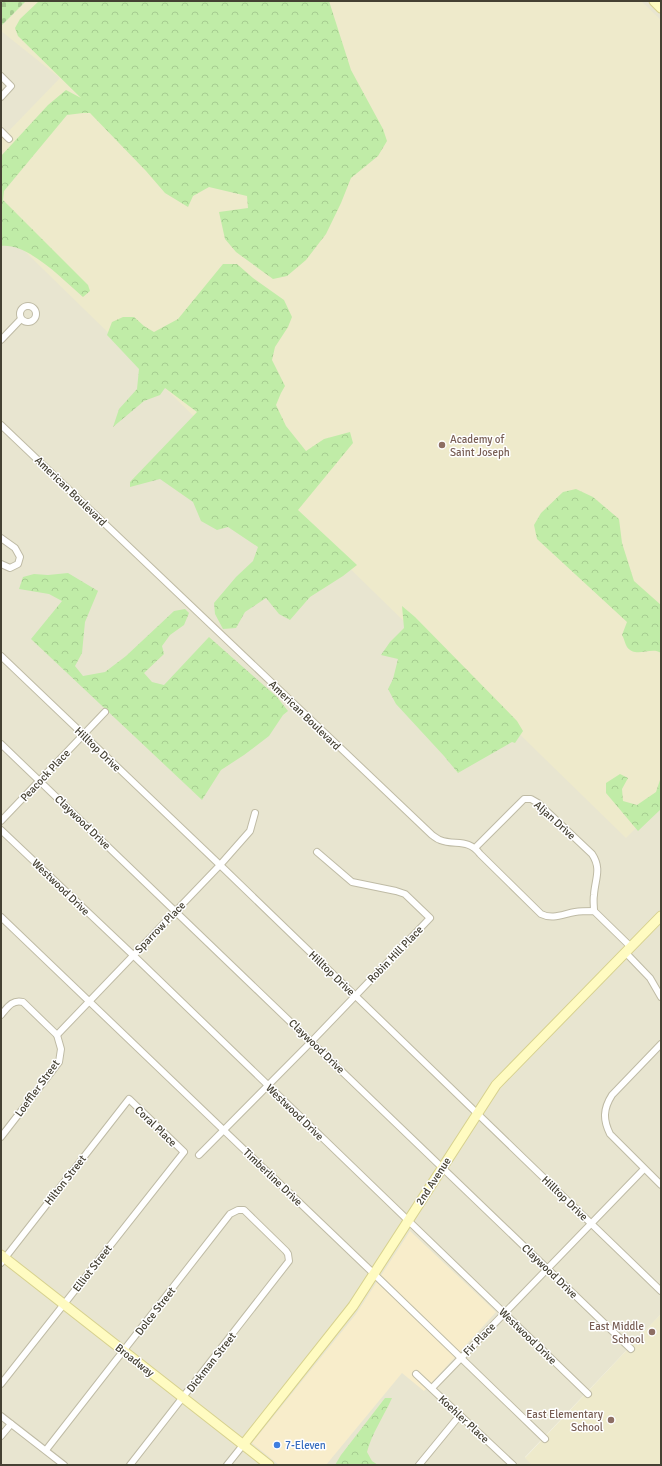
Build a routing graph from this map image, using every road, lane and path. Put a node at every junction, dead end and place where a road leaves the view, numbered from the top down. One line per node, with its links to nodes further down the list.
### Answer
1 (654, 1): 2 (street)
2 (661, 8)
3 (1, 76): 4 (street)
4 (1, 97)
5 (1, 131): 6 (street)
6 (9, 139)
7 (21, 319): 8 (street)
8 (1, 340)
9 (1, 425): 20 (street, American Boulevard)
10 (1, 538): 11 (street)
11 (1, 564)
12 (1, 656): 14 (street, Hilltop Drive)
13 (106, 712): 14 (street, Peacock Place)
14 (83, 734): 16 (street, Peacock Place); 22 (street, Hilltop Drive)
15 (1, 744): 16 (street, Claywood Drive)
16 (40, 781): 18 (street, Peacock Place); 23 (street, Claywood Drive)
17 (255, 813): 22 (street, Sparrow Place)
18 (1, 821)
19 (1, 830): 28 (street, Westwood Drive)
20 (475, 848): 24 (street, American Boulevard); 24 (street, Aljan Drive)
21 (317, 852): 29 (street, Robin Hill Place)
22 (220, 865): 23 (street, Sparrow Place); 29 (street, Hilltop Drive)
23 (176, 910): 28 (street, Sparrow Place); 34 (street, Claywood Drive)
24 (594, 911): 27 (street)
25 (661, 916): 27 (street, 2nd Avenue)
26 (1, 917): 31 (street, Timberline Drive)
27 (628, 950): 30 (street); 38 (street, 2nd Avenue)
28 (133, 955): 31 (street, Sparrow Place); 36 (street, Westwood Drive)
29 (356, 996): 34 (street, Robin Hill Place); 38 (street, Hilltop Drive)
30 (661, 997)
31 (89, 1000): 33 (street, Sparrow Place); 39 (street, Timberline Drive)
32 (1, 1016): 33 (street)
33 (57, 1035): 40 (street, Loeffler Street)
34 (312, 1041): 36 (street, Robin Hill Place); 43 (street, Claywood Drive)
35 (661, 1044): 44 (street)
36 (268, 1086): 39 (street, Robin Hill Place); 46 (street, Westwood Drive)
37 (129, 1099): 41 (street, Coral Place); 48 (street, Hilton Street)
38 (478, 1113): 43 (street, 2nd Avenue); 47 (street, Hilltop Drive)
39 (225, 1131): 42 (street, Robin Hill Place); 51 (street, Timberline Drive)
40 (1, 1137)
41 (184, 1152): 53 (street, Elliot Street)
42 (199, 1155)
43 (442, 1167): 46 (street, 2nd Avenue); 50 (street, Claywood Drive)
44 (644, 1169): 45 (street); 47 (street, Fir Place)
45 (661, 1185)
46 (408, 1220): 51 (street, 2nd Avenue); 54 (street, Westwood Drive)
47 (592, 1224): 50 (street, Fir Place); 52 (street, Hilltop Drive)
48 (2, 1258): 53 (street, Broadway)
49 (289, 1258): 56 (street, Dolce Street); 62 (street, Dickman Street)
50 (547, 1268): 54 (street, Fir Place); 55 (street, Claywood Drive)
51 (373, 1273): 57 (street, Timberline Drive); 68 (street, 2nd Avenue)
52 (661, 1291)
53 (64, 1304): 56 (street, Broadway); 59 (street, Elliot Street)
54 (504, 1313): 57 (street, Fir Place); 61 (street, Westwood Drive)
55 (631, 1349)
56 (124, 1351): 62 (street, Broadway); 69 (street, Dolce Street)
57 (461, 1358): 60 (street, Fir Place); 67 (street, Timberline Drive)
58 (416, 1374): 60 (street, Koehler Place)
59 (1, 1384)
60 (432, 1388): 63 (street, Koehler Place)
61 (588, 1394)
62 (183, 1398): 68 (street, Broadway); 71 (street, Dickman Street)
63 (460, 1415): 74 (street); 75 (street, Koehler Place)
64 (1, 1416): 65 (street)
65 (11, 1424): 66 (street); 69 (street)
66 (1, 1436)
67 (545, 1439)
68 (243, 1445): 72 (street, 2nd Avenue); 73 (street, Broadway)
69 (46, 1450): 70 (street)
70 (64, 1465)
71 (130, 1465)
72 (227, 1465)
73 (269, 1465)
74 (419, 1465)
75 (513, 1465)

